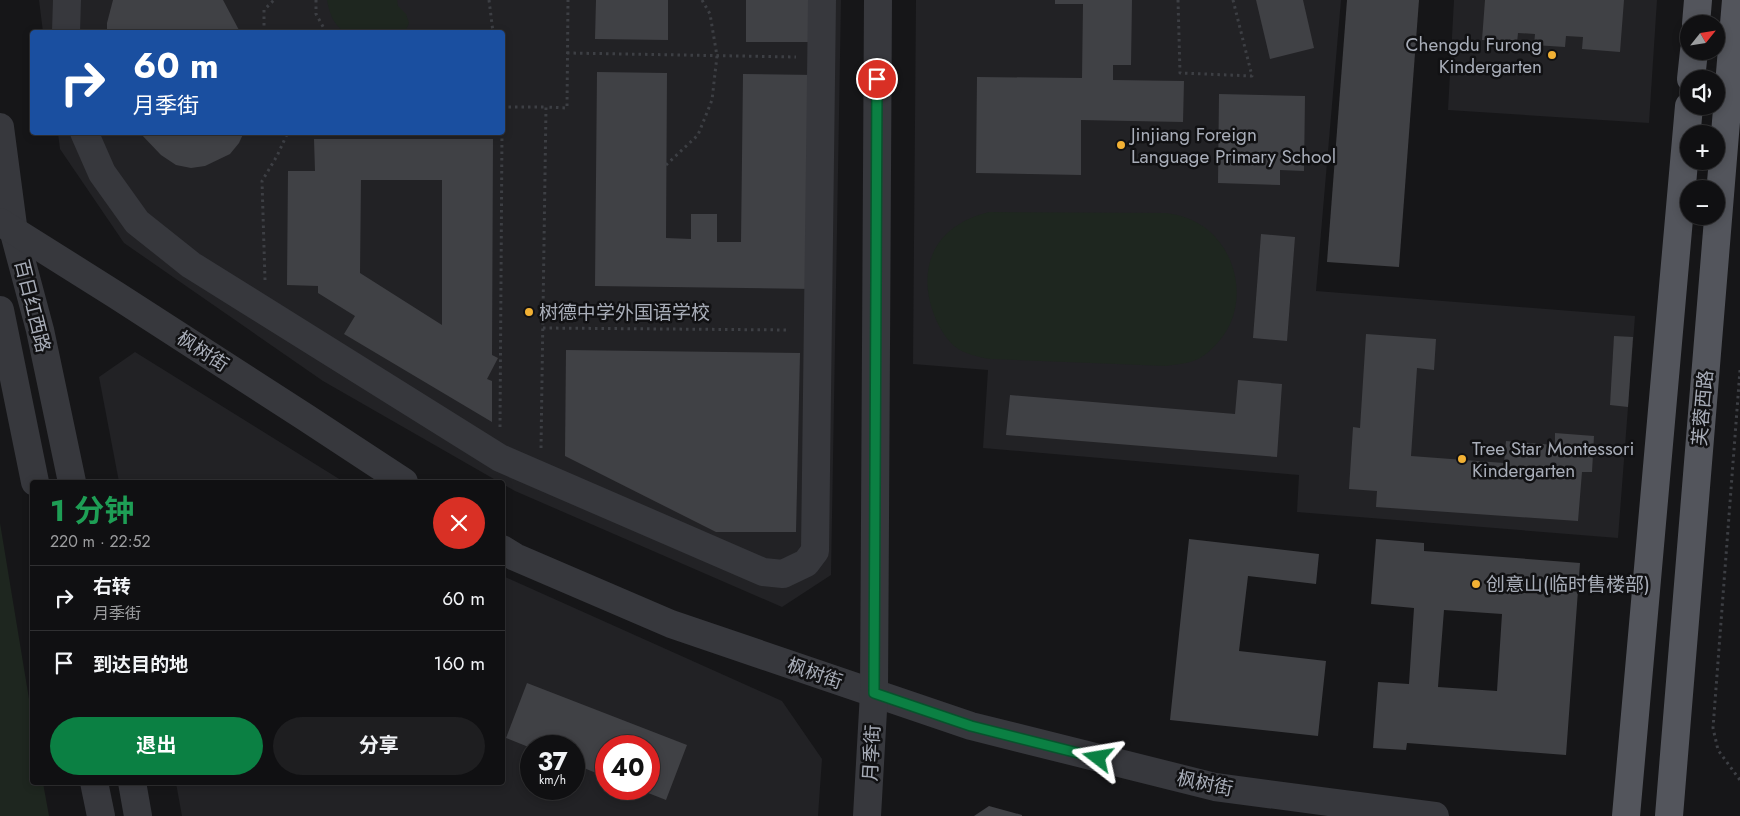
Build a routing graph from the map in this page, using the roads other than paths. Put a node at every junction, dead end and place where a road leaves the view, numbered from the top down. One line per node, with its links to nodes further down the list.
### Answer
1 (67, 0): 7 (street)
2 (822, 0): 10 (street)
3 (878, 0): 17 (street, 月季街)
4 (1698, 0): 6 (main road)
5 (1736, 0): 25 (main road, 芙蓉西路)
6 (1697, 15)
7 (66, 30)
8 (1688, 115): 24 (main road, 芙蓉西路)
9 (0, 128): 11 (street, 百日红西路)
10 (85, 135)
11 (7, 228): 14 (street, 百日红西路); 15 (street, 枫树街)
12 (0, 310): 13 (street, 百日红西路)
13 (35, 480)
14 (72, 480)
15 (401, 480)
16 (505, 551): 17 (street, 枫树街)
17 (874, 693): 22 (street, 月季街); 23 (street, 枫树街)
18 (95, 785): 20 (street)
19 (133, 785): 21 (street)
20 (101, 816)
21 (138, 816)
22 (867, 816)
23 (1435, 816)
24 (1626, 816)
25 (1669, 816)

